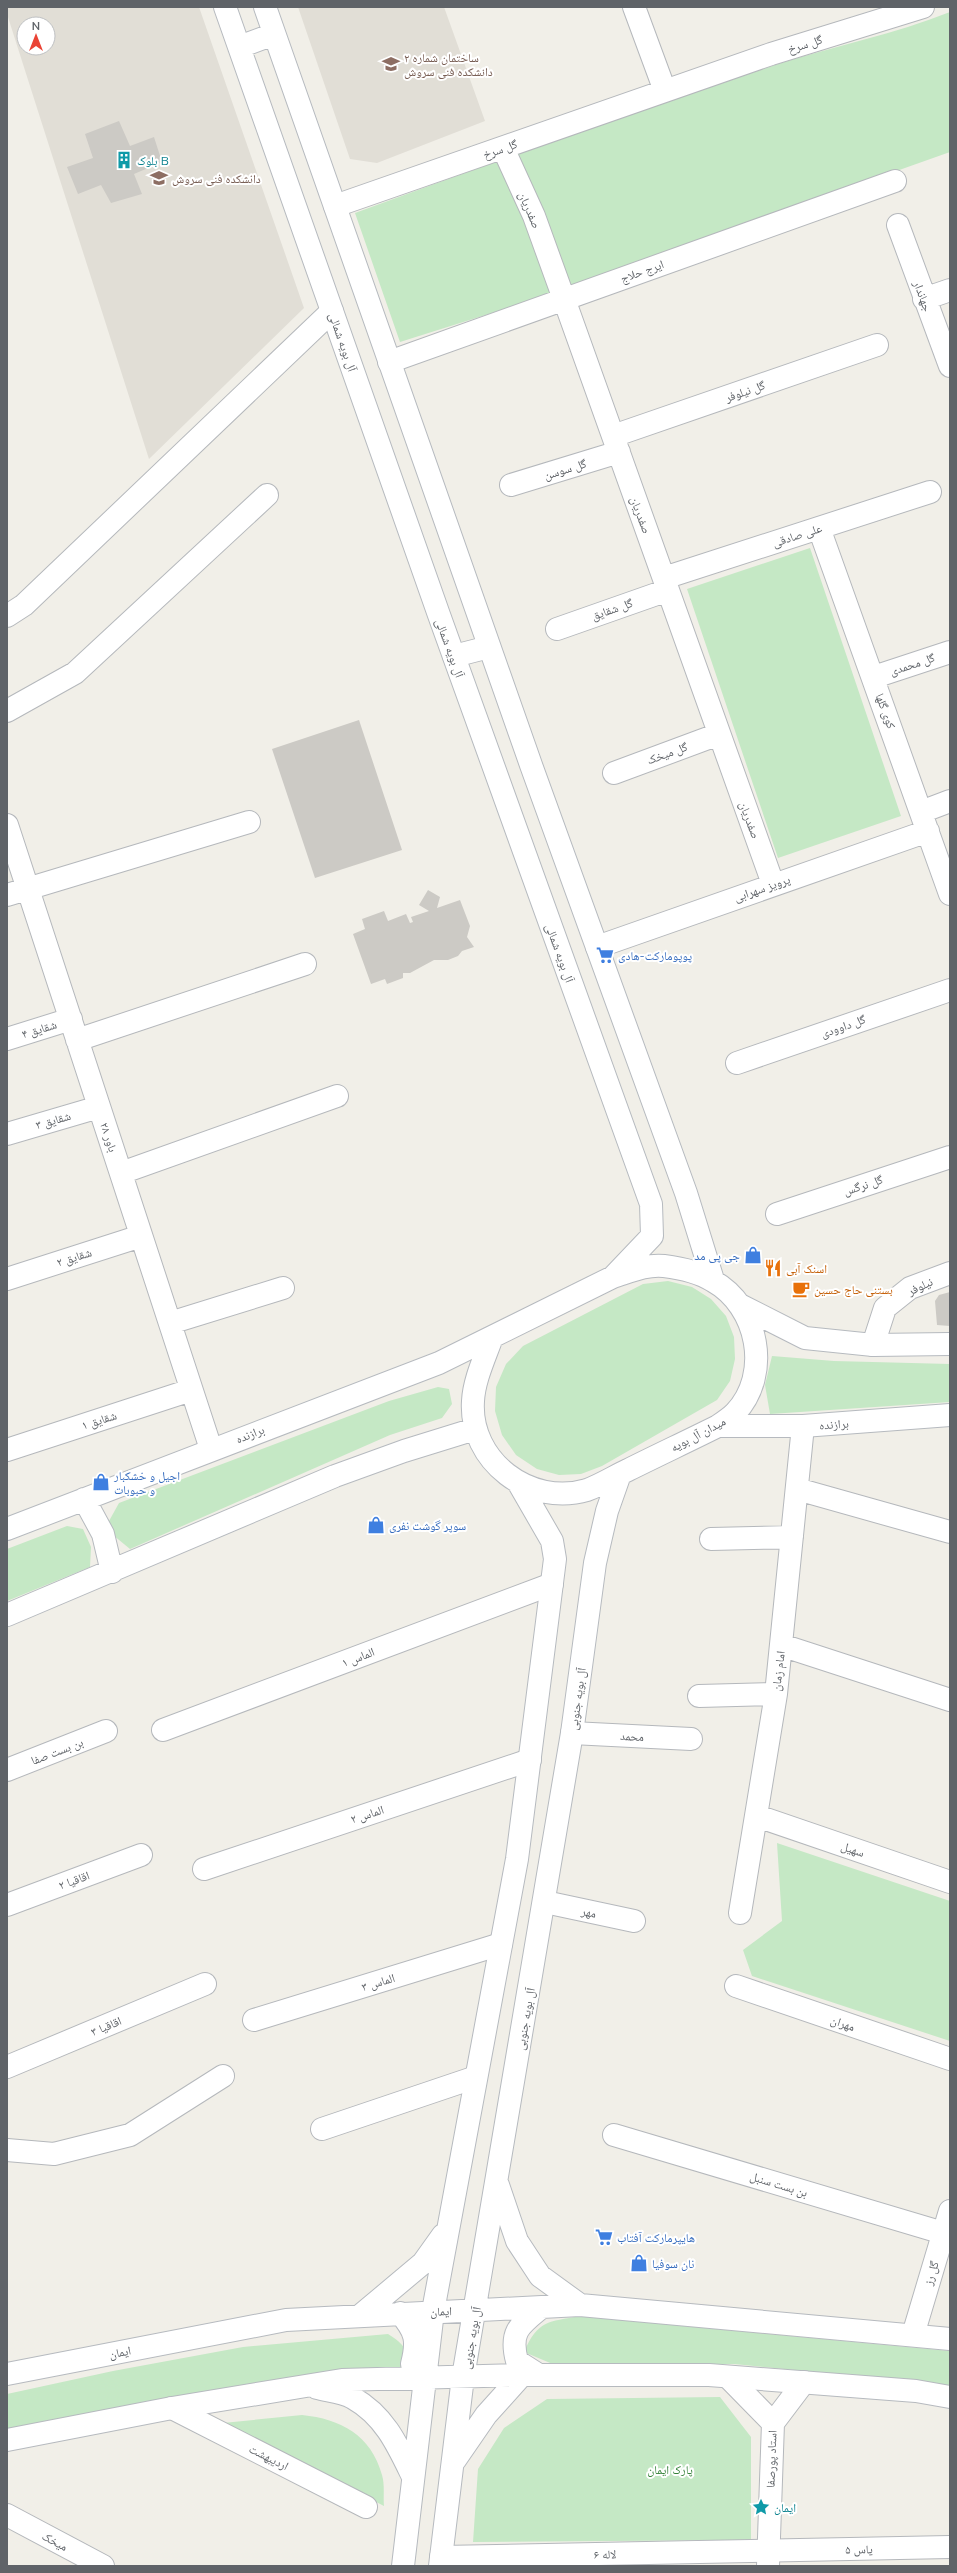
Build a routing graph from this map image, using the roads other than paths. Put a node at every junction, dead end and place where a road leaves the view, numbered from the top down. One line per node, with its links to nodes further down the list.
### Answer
1 (225, 7): 6 (street, آل بویه شمالی)
2 (264, 7): 5 (street)
3 (634, 7): 7 (street)
4 (924, 7): 7 (street, گل سرخ)
5 (274, 34): 6 (street); 10 (street)
6 (239, 47): 15 (street, آل بویه شمالی)
7 (665, 91): 8 (street, گل سرخ)
8 (503, 148): 10 (street, گل سرخ); 13 (street, صفدریان)
9 (895, 181): 13 (street, ایرج حلاج)
10 (335, 206): 17 (street)
11 (898, 225): 14 (street, جهاندار)
12 (950, 290): 14 (street)
13 (564, 299): 17 (street, ایرج حلاج); 19 (street, صفدریان)
14 (924, 299): 18 (street, جهاندار)
15 (332, 311): 25 (street); 29 (street, آل بویه شمالی)
16 (877, 345): 19 (street, گل نیلوفر)
17 (389, 362): 27 (street)
18 (950, 366)
19 (616, 444): 20 (street, گل سوسن); 24 (street, صفدریان)
20 (511, 486)
21 (930, 492): 23 (street, علی صادقی)
22 (267, 494): 31 (street)
23 (819, 528): 24 (street, علی صادقی); 30 (street, کوی گلها)
24 (666, 584): 26 (street, گل شقایق); 32 (street, صفدریان)
25 (7, 616)
26 (557, 629)
27 (489, 647): 29 (street); 42 (street)
28 (950, 652): 30 (street, گل محمدی)
29 (454, 656): 57 (street, آل بویه شمالی)
30 (874, 677): 36 (street, کوی گلها)
31 (7, 711)
32 (719, 734): 33 (street, گل میخک); 38 (street, صفدریان)
33 (614, 773)
34 (950, 802): 36 (street, پرویز سهرابی)
35 (249, 822): 39 (street)
36 (925, 822): 38 (street, پرویز سهرابی); 40 (street, کوی گلها)
37 (7, 824): 39 (street, باور ۲۸)
38 (773, 884): 42 (street, پرویز سهرابی)
39 (28, 888): 41 (street); 45 (street, باور ۲۸)
40 (950, 894)
41 (7, 895)
42 (597, 947): 59 (street)
43 (305, 964): 47 (street)
44 (950, 990): 48 (street, گل داوودی)
45 (70, 1019): 46 (street, شقایق ۴); 47 (street, باور ۲۸)
46 (7, 1039)
47 (77, 1040): 50 (street, باور ۲۸)
48 (737, 1063)
49 (337, 1096): 53 (street)
50 (99, 1107): 51 (street, شقایق ۳); 53 (street, باور ۲۸)
51 (7, 1134)
52 (950, 1157): 54 (street, گل نرگس)
53 (121, 1173): 55 (street, باور ۲۸)
54 (777, 1214)
55 (141, 1236): 58 (street, شقایق ۲); 62 (street, باور ۲۸)
56 (950, 1273): 65 (street, نیلوفر)
57 (613, 1277): 59 (street, میدان آل بویه); 63 (street, میدان آل بویه)
58 (7, 1279)
59 (713, 1280): 61 (street, میدان آل بویه)
60 (283, 1288): 62 (street)
61 (740, 1305): 65 (street); 68 (street, میدان آل بویه)
62 (170, 1324): 66 (street, باور ۲۸)
63 (492, 1337): 70 (street, میدان آل بویه); 71 (street, برازنده)
64 (950, 1344): 65 (street)
65 (873, 1345)
66 (192, 1390): 71 (street, باور ۲۸); 72 (street, شقایق ۱)
67 (950, 1415): 69 (street, برازنده)
68 (718, 1426): 69 (street, برازنده); 73 (street, میدان آل بویه)
69 (803, 1426): 75 (street, امام زمان)
70 (475, 1429): 74 (street, میدان آل بویه); 81 (street)
71 (211, 1449): 76 (street, برازنده)
72 (7, 1450)
73 (620, 1474): 74 (street, میدان آل بویه); 90 (street, آل بویه جنوبی)
74 (518, 1482): 82 (street)
75 (797, 1489): 78 (street); 79 (street, امام زمان)
76 (84, 1499): 77 (street, برازنده); 81 (street)
77 (7, 1529)
78 (950, 1532)
79 (792, 1537): 80 (street); 84 (street, امام زمان)
80 (711, 1539)
81 (112, 1572): 83 (street)
82 (552, 1584): 88 (street, الماس ۱); 92 (street)
83 (7, 1615)
84 (781, 1645): 85 (street, امام زمان); 87 (street)
85 (776, 1694): 86 (street); 94 (street, امام زمان)
86 (699, 1696)
87 (950, 1700)
88 (163, 1730)
89 (106, 1731): 93 (street, بن بست صفا)
90 (572, 1733): 91 (street, محمد); 98 (street, آل بویه جنوبی)
91 (691, 1739)
92 (530, 1760): 96 (street, الماس ۲); 102 (street)
93 (7, 1770)
94 (757, 1816): 97 (street, سهیل); 100 (street, امام زمان)
95 (142, 1855): 99 (street, اقاقیا ۲)
96 (204, 1869)
97 (950, 1882)
98 (545, 1902): 101 (street, مهر); 113 (street, آل بویه جنوبی)
99 (7, 1905)
100 (740, 1913)
101 (634, 1921)
102 (501, 1944): 105 (street, الماس ۳); 109 (street)
103 (204, 1984): 107 (street, اقاقیا ۳)
104 (736, 1986): 106 (street, مهران)
105 (254, 2020)
106 (950, 2059)
107 (7, 2067)
108 (223, 2076): 112 (street)
109 (476, 2078): 110 (street); 115 (street)
110 (322, 2129)
111 (614, 2135): 116 (street, بن بست سنبل)
112 (7, 2150)
113 (496, 2180): 117 (street); 119 (street, آل بویه جنوبی)
114 (950, 2211): 116 (street, گل رز)
115 (447, 2229): 120 (street); 122 (street)
116 (947, 2234): 123 (street, گل رز)
117 (580, 2304): 118 (street, ایمان); 123 (street, ایمان)
118 (542, 2306): 119 (street, ایمان); 126 (street)
119 (476, 2310): 120 (street, ایمان); 128 (street, آل بویه جنوبی)
120 (432, 2311): 121 (street, ایمان); 127 (street)
121 (400, 2313): 122 (street, ایمان); 130 (street)
122 (361, 2315): 125 (street, ایمان)
123 (913, 2335): 124 (street, ایمان)
124 (950, 2339)
125 (7, 2374)
126 (530, 2375): 128 (street); 129 (street); 137 (street)
127 (425, 2377): 128 (street); 130 (street); 138 (street)
128 (464, 2377): 137 (street, آل بویه جنوبی)
129 (728, 2377): 131 (street); 135 (street)
130 (399, 2378): 132 (street)
131 (804, 2382): 133 (street); 135 (street)
132 (308, 2386): 134 (street); 138 (street)
133 (950, 2397)
134 (172, 2408): 136 (street); 139 (street, اردیبهشت)
135 (773, 2423): 142 (street, استاد پورصفا)
136 (7, 2440)
137 (453, 2463): 143 (street, آل بویه جنوبی)
138 (413, 2478): 145 (street)
139 (366, 2507)
140 (7, 2515): 144 (street, میخک)
141 (950, 2547): 142 (street, یاس ۵)
142 (768, 2558): 143 (street, لاله ۶)
143 (441, 2562)
144 (103, 2566)
145 (402, 2566)

